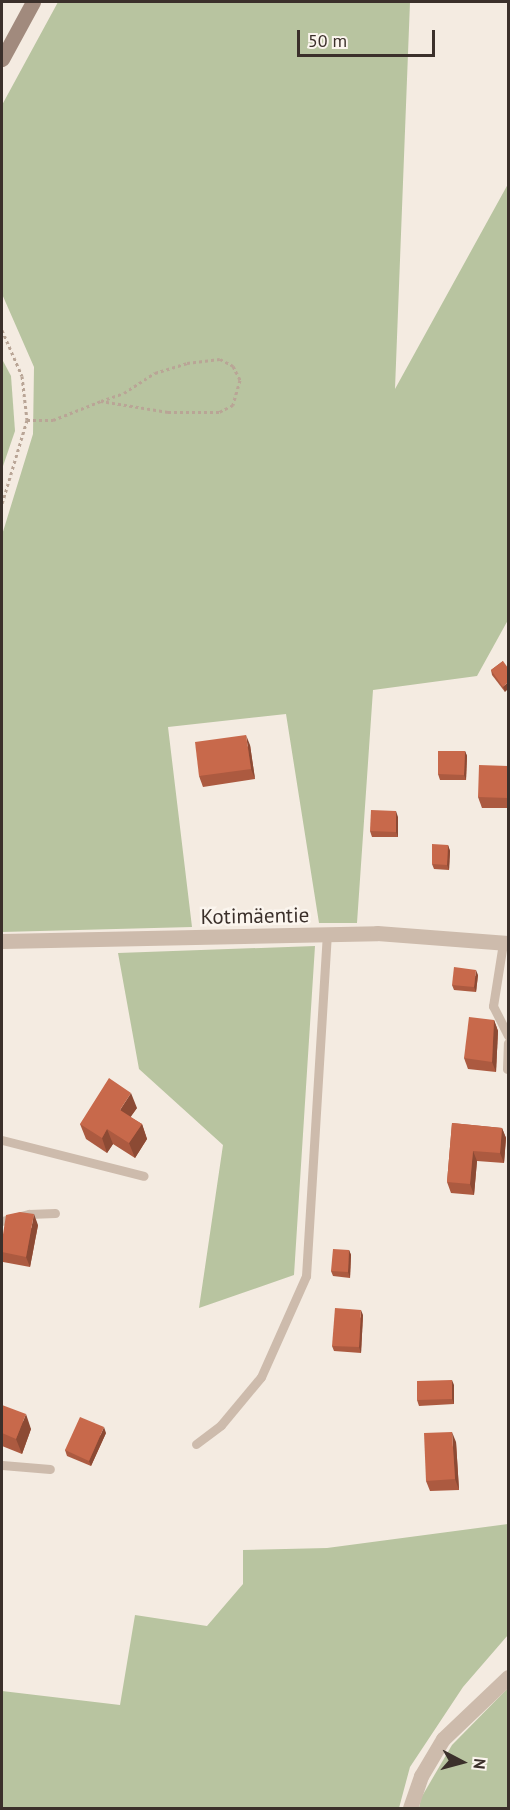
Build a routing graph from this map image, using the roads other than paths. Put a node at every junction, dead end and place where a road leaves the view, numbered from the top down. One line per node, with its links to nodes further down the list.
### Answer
1 (33, 2): 2 (main road)
2 (2, 59)
3 (327, 935): 4 (street, Kotimäentie); 5 (street, Kotimäentie); 13 (lane)
4 (2, 941)
5 (506, 943): 6 (lane)
6 (508, 1035)
7 (508, 1043): 8 (lane)
8 (507, 1069)
9 (2, 1140): 10 (lane)
10 (144, 1176)
11 (55, 1213): 12 (lane)
12 (2, 1221)
13 (196, 1444)
14 (2, 1465): 15 (lane)
15 (50, 1469)
16 (508, 1677): 17 (street)
17 (410, 1809)

